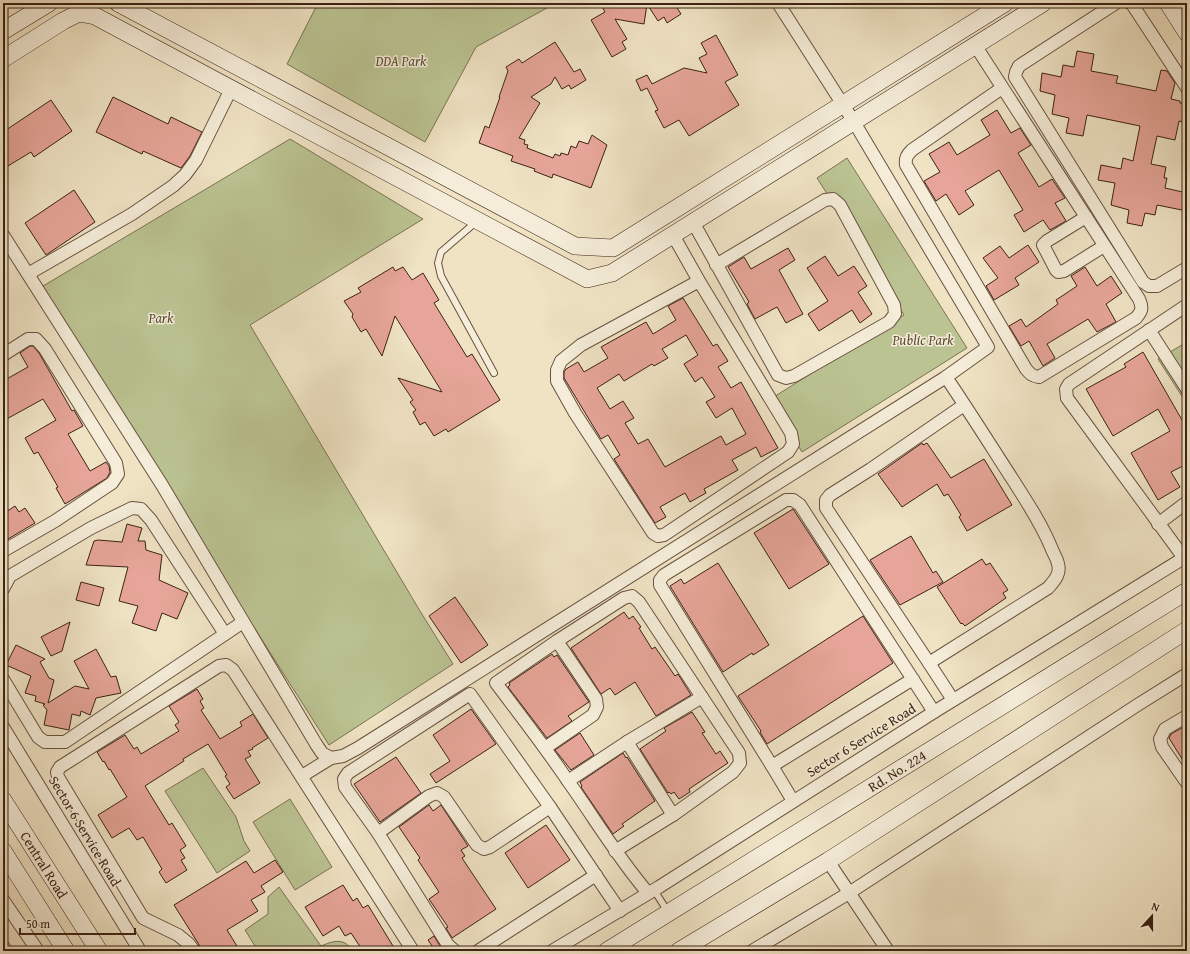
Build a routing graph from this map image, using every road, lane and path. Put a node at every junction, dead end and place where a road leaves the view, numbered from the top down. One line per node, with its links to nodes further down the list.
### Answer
1 (49, 3): 9 (street)
2 (118, 3): 16 (street)
3 (778, 3): 16 (street)
4 (1005, 3): 16 (street)
5 (1043, 3): 11 (street)
6 (1116, 3): 25 (street)
7 (1130, 3): 14 (street)
8 (1168, 3): 10 (street)
9 (3, 31)
10 (1187, 33)
11 (975, 45): 13 (street); 17 (street)
12 (3, 59): 15 (street)
13 (1002, 88): 18 (street); 23 (street)
14 (1187, 88)
15 (231, 89): 19 (street); 26 (street)
16 (843, 104): 17 (street)
17 (854, 122): 20 (street); 32 (street)
18 (1086, 217): 23 (street); 23 (street)
19 (477, 221): 22 (street); 31 (lane)
20 (693, 222): 22 (street); 24 (street)
21 (3, 235): 26 (street)
22 (673, 235): 27 (street)
23 (1104, 246)
24 (716, 266): 24 (street)
25 (1187, 268)
26 (28, 274): 41 (street)
27 (699, 281): 27 (street)
28 (1187, 305): 29 (street)
29 (1149, 330): 33 (street); 36 (street)
30 (3, 355): 37 (street)
31 (494, 373)
32 (946, 377): 34 (street); 46 (street)
33 (1187, 389)
34 (964, 405): 45 (street); 45 (street)
35 (1187, 502): 36 (street)
36 (1158, 524): 38 (street)
37 (3, 551)
38 (1185, 557): 54 (street, Sector 6 Service Road)
39 (3, 589): 43 (street)
40 (1187, 591): 80 (street, Rd. No. 224)
41 (243, 622): 43 (street); 60 (street)
42 (1187, 630): 74 (street)
43 (225, 634): 48 (street)
44 (557, 641): 50 (street); 53 (street); 59 (street)
45 (929, 663): 54 (street)
46 (486, 668): 50 (street); 51 (street)
47 (1187, 674): 77 (street)
48 (3, 679)
49 (913, 679): 55 (street); 61 (street); 61 (street)
50 (496, 682): 59 (street)
51 (462, 683): 52 (street); 60 (street)
52 (470, 694): 69 (street); 71 (street)
53 (702, 697): 58 (street); 70 (street)
54 (953, 700): 55 (street, Sector 6 Service Road)
55 (934, 712): 68 (street, Sector 6 Service Road)
56 (1187, 716): 65 (street)
57 (3, 728): 66 (street, Sector 6 Service Road)
58 (627, 742): 64 (street); 70 (street)
59 (545, 748): 64 (street)
60 (331, 758): 62 (street)
61 (772, 766): 68 (street)
62 (302, 776): 63 (street); 89 (street)
63 (58, 777): 66 (street); 88 (street)
64 (568, 781): 73 (street)
65 (1187, 783)
66 (40, 788): 87 (street, Sector 6 Service Road)
67 (3, 800): 86 (street, Central Road)
68 (793, 801): 76 (street, Sector 6 Service Road)
69 (550, 807): 71 (street); 75 (street)
70 (673, 815): 73 (street)
71 (378, 833): 90 (street)
72 (3, 851): 85 (street, Central Road)
73 (615, 851): 76 (street)
74 (828, 861): 77 (street); 94 (street)
75 (596, 875): 79 (street); 91 (street)
76 (651, 892): 79 (street, Sector 6 Service Road); 80 (lane)
77 (849, 893): 95 (street); 96 (street)
78 (3, 900): 81 (street)
79 (620, 910): 92 (street, Sector 6 Service Road)
80 (669, 913): 93 (street, Rd. No. 224)
81 (7, 916): 84 (street)
82 (3, 946): 83 (street)
83 (6, 951)
84 (38, 951)
85 (66, 951)
86 (99, 951)
87 (140, 951)
88 (194, 951)
89 (413, 951)
90 (455, 951)
91 (478, 951)
92 (552, 951)
93 (607, 951)
94 (679, 951)
95 (752, 951)
96 (888, 951)

